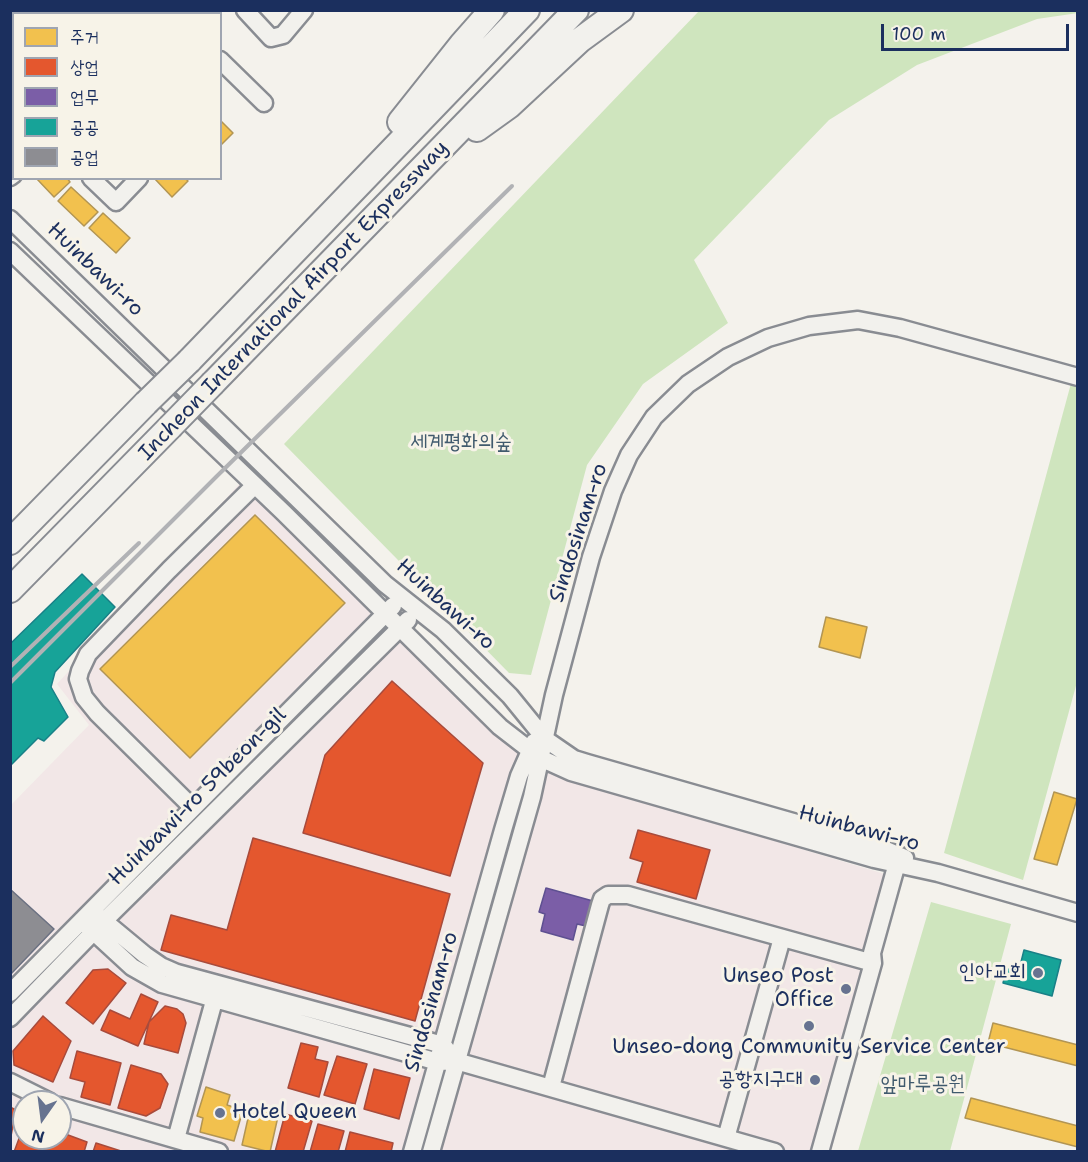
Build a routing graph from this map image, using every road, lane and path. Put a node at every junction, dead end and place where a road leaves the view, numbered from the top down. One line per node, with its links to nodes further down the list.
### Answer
1 (244, 10): 2 (street)
2 (304, 10)
3 (492, 10): 13 (highway)
4 (527, 10): 13 (highway, Incheon International Airport Expressway)
5 (576, 10): 9 (highway, Incheon International Airport Expressway)
6 (621, 10): 9 (highway)
7 (222, 62): 8 (street)
8 (264, 103)
9 (424, 168): 18 (highway, Incheon International Airport Expressway, bridge)
10 (93, 180): 11 (street)
11 (137, 180)
12 (10, 219): 19 (street, Huinbawi-ro)
13 (320, 223): 17 (highway, Incheon International Airport Expressway, bridge)
14 (10, 251): 16 (street, Huinbawi-ro)
15 (1077, 377): 23 (street, Sindosinam-ro)
16 (255, 485): 21 (street, Huinbawi-ro); 25 (street)
17 (10, 542)
18 (10, 590)
19 (401, 596): 20 (street, Huinbawi-ro); 21 (street, Huinbawi-ro 59beon-gil)
20 (419, 609): 22 (street, Huinbawi-ro 59beon-gil); 23 (street, Huinbawi-ro)
21 (387, 613): 22 (street, Huinbawi-ro); 25 (street, Huinbawi-ro 59beon-gil)
22 (401, 627): 24 (street, Huinbawi-ro); 28 (street, Huinbawi-ro 59beon-gil)
23 (541, 735): 24 (street, Sindosinam-ro); 26 (street, Huinbawi-ro)
24 (535, 755): 26 (street, Huinbawi-ro); 34 (street, Sindosinam-ro); 35 (street, Sindosinam-ro)
25 (192, 807): 28 (street, Huinbawi-ro 59beon-gil)
26 (901, 861): 27 (street, Huinbawi-ro); 30 (street)
27 (1077, 913)
28 (93, 921): 31 (street); 32 (street, Huinbawi-ro 59beon-gil); 33 (street, Huinbawi-ro 59beon-gil)
29 (782, 938): 30 (street); 38 (street); 41 (street)
30 (873, 963): 47 (street)
31 (217, 992): 34 (street); 36 (street); 42 (street)
32 (10, 993)
33 (10, 1018)
34 (443, 1045): 35 (street); 36 (street, Sindosinam-ro)
35 (456, 1061): 36 (street); 38 (street); 45 (street, Sindosinam-ro)
36 (438, 1062): 44 (street, Sindosinam-ro)
37 (10, 1082): 39 (street)
38 (551, 1087): 41 (street)
39 (26, 1090)
40 (72, 1109): 42 (street)
41 (726, 1138): 46 (street)
42 (176, 1139): 43 (street)
43 (219, 1152)
44 (412, 1152)
45 (431, 1152)
46 (775, 1152)
47 (820, 1152)

